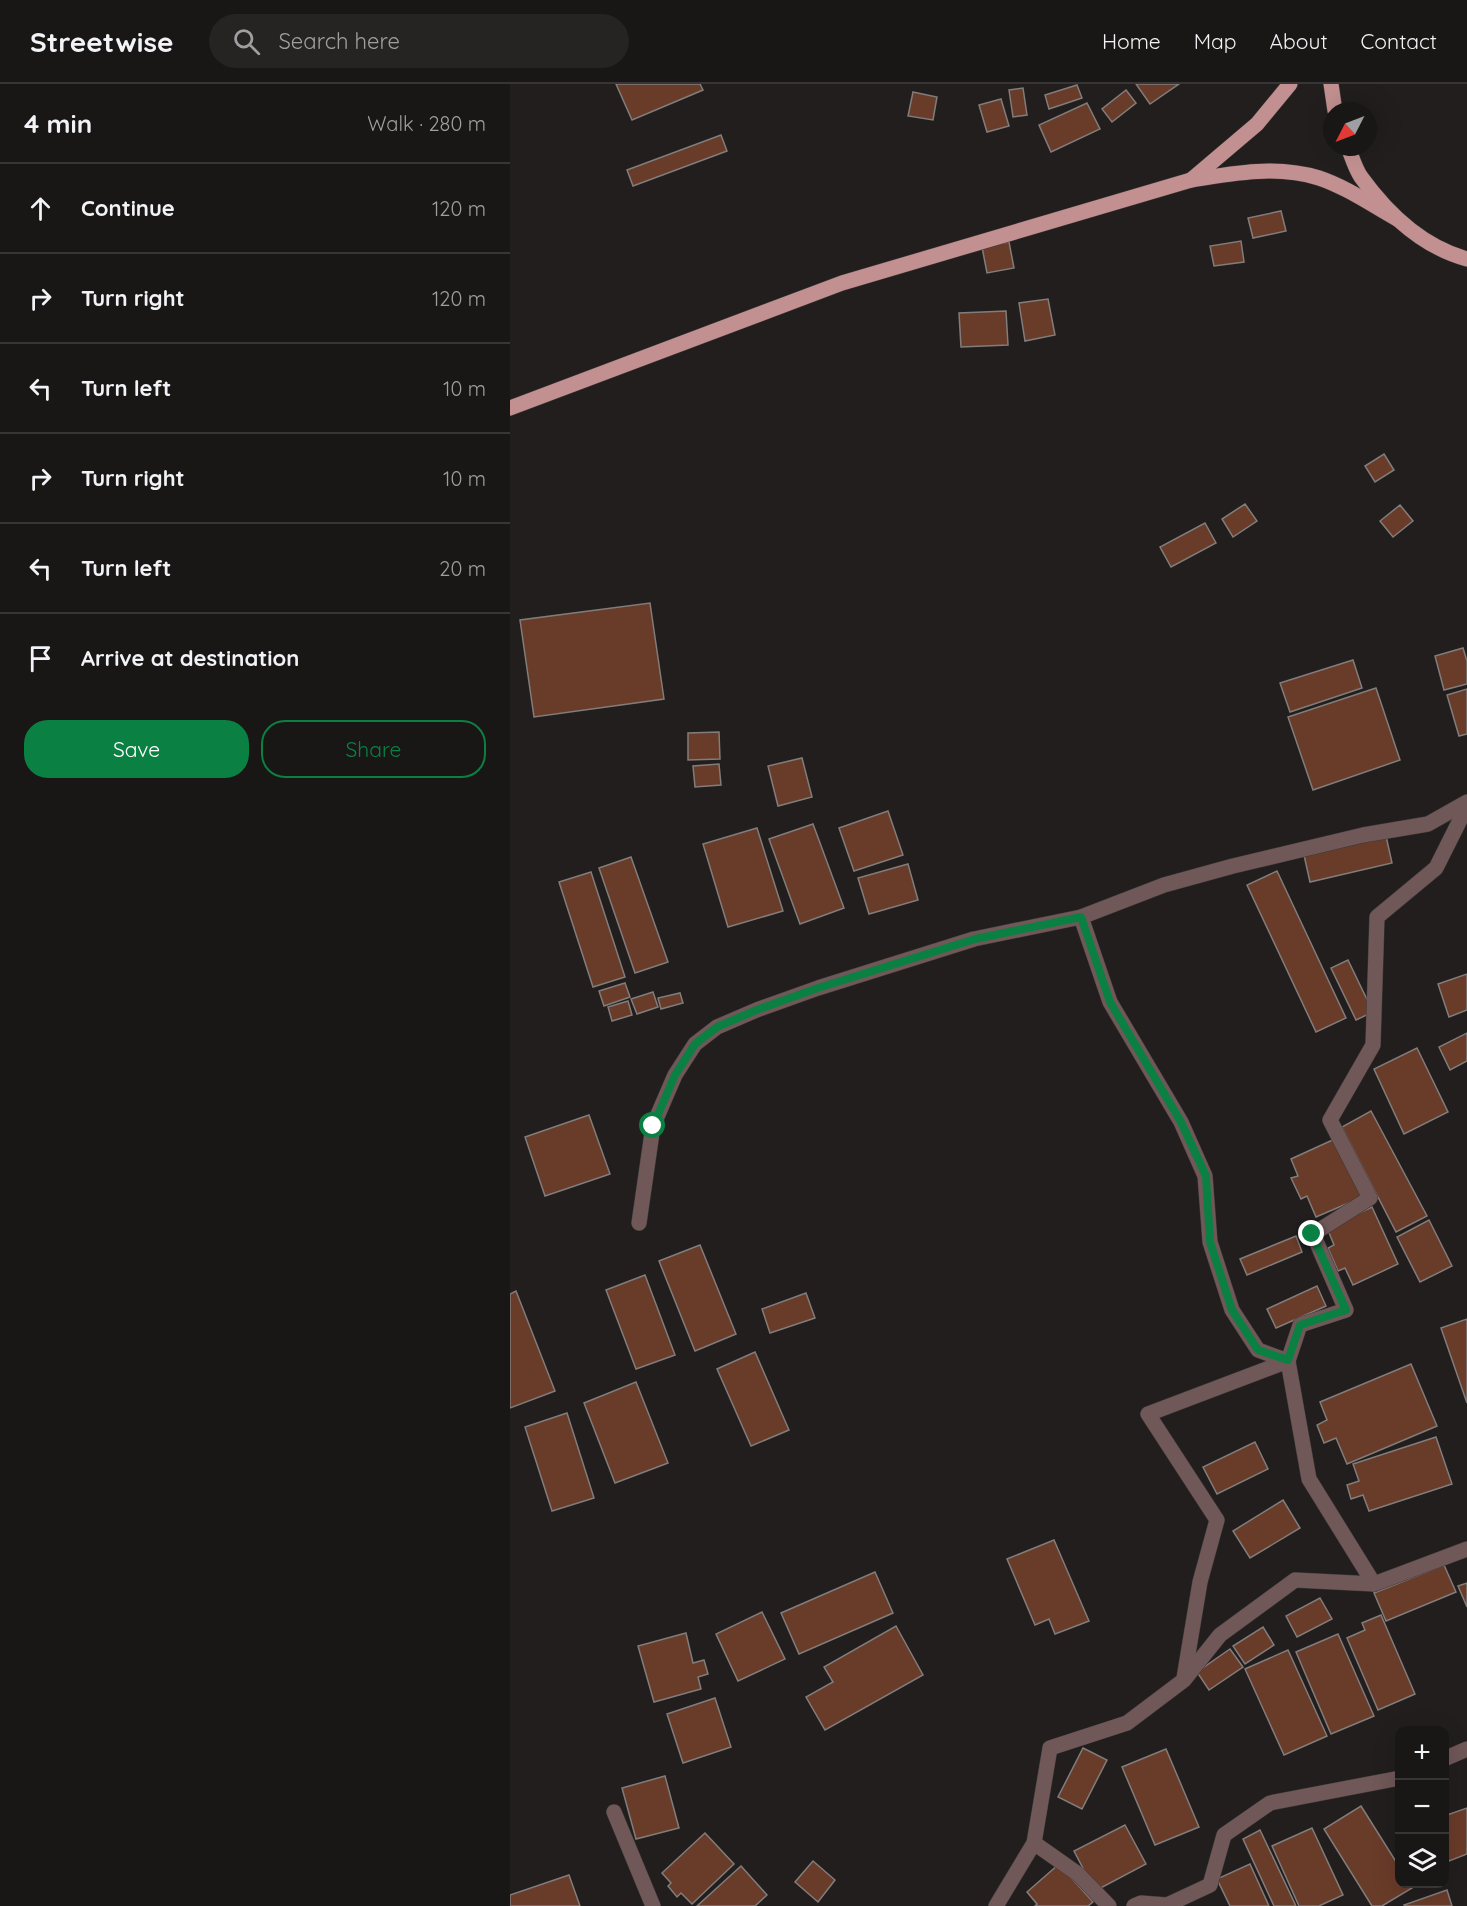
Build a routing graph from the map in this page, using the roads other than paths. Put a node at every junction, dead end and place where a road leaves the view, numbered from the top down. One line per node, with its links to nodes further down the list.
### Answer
1 (1290, 84): 5 (main road)
2 (1331, 84): 3 (main road)
3 (1334, 102)
4 (1351, 156): 6 (main road)
5 (1191, 180): 6 (main road); 8 (main road)
6 (1397, 219): 7 (main road)
7 (1467, 259)
8 (510, 408)
9 (1467, 804): 10 (street); 12 (street)
10 (1081, 917): 11 (street); 12 (street)
11 (639, 1223)
12 (1288, 1360): 14 (street); 15 (street)
13 (1467, 1549): 14 (street)
14 (1374, 1584): 15 (street)
15 (1184, 1680): 20 (street)
16 (1467, 1749): 17 (street)
17 (1449, 1757)
18 (1395, 1779): 24 (street)
19 (614, 1812): 21 (street)
20 (1034, 1843): 22 (street); 23 (street)
21 (653, 1906)
22 (996, 1906)
23 (1109, 1906)
24 (1134, 1906)

